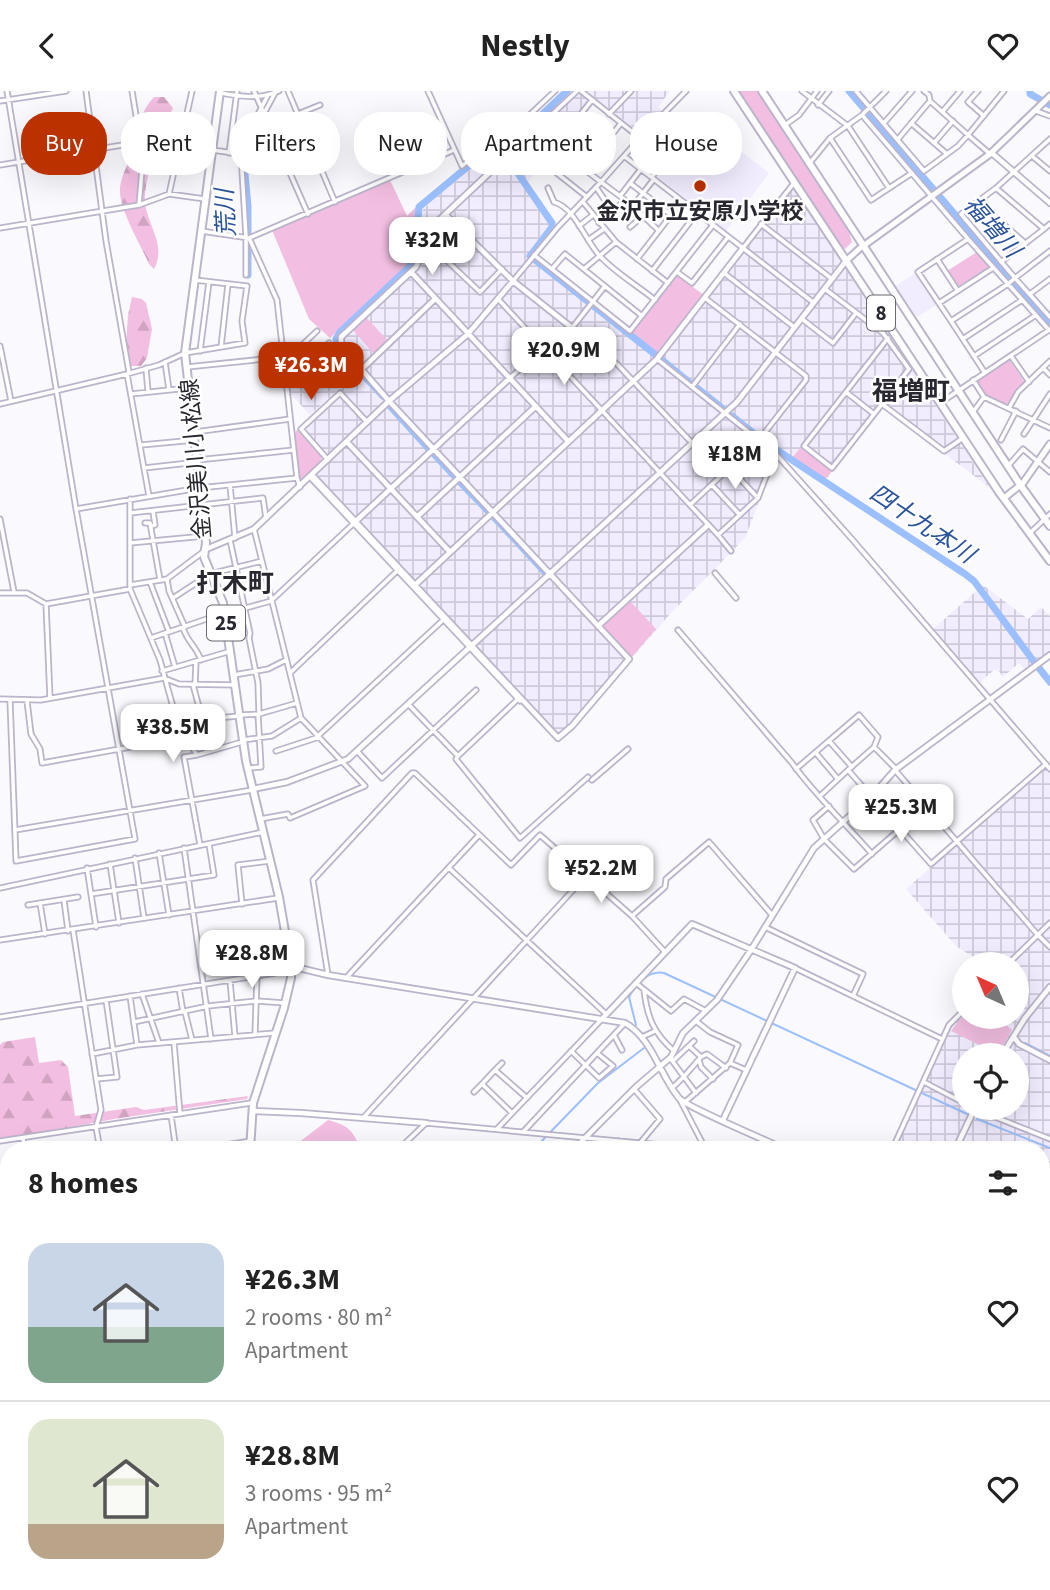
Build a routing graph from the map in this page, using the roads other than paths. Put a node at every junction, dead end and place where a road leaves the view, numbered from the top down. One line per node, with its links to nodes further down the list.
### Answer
1 (7, 91): 34 (street)
2 (66, 91): 34 (street)
3 (86, 91): 43 (street)
4 (132, 91): 44 (street)
5 (192, 91): 106 (street)
6 (254, 91): 31 (street)
7 (288, 91): 45 (street)
8 (428, 91): 70 (street)
9 (555, 91): 70 (street)
10 (579, 91): 35 (street); 47 (street)
11 (631, 91): 49 (street)
12 (687, 91): 50 (street)
13 (734, 91): 99 (main road, 8)
14 (762, 91): 60 (main road, 8)
15 (802, 91): 33 (street)
16 (817, 91): 33 (street)
17 (829, 91): 38 (street)
18 (886, 91): 39 (street)
19 (912, 91): 58 (street)
20 (924, 91): 32 (street)
21 (934, 91): 32 (street)
22 (960, 91): 41 (street)
23 (978, 91): 52 (street)
24 (1004, 91): 52 (street)
25 (220, 92): 28 (street); 55 (main road, 金沢美川小松線 / 25)
26 (277, 92): 29 (street); 40 (street)
27 (858, 92): 39 (street)
28 (237, 93): 31 (street); 72 (street)
29 (268, 95): 31 (street); 40 (street)
30 (1050, 96): 42 (main road)
31 (257, 97): 40 (street)
32 (930, 98): 41 (street); 59 (street)
33 (812, 99): 38 (street); 60 (street)
34 (8, 100): 36 (street); 78 (street)
35 (592, 100): 48 (street); 57 (street)
36 (0, 101)
37 (320, 105): 46 (street)
38 (818, 105): 61 (street)
39 (870, 109): 51 (street); 58 (street)
40 (263, 110)
41 (943, 111): 56 (street)
42 (1036, 111): 53 (street); 74 (main road)
43 (89, 112)
44 (136, 112)
45 (297, 112)
46 (303, 112)
47 (555, 112)
48 (607, 112)
49 (611, 112)
50 (666, 112)
51 (863, 115): 61 (street); 83 (street)
52 (984, 116): 63 (street)
53 (1050, 116)
54 (616, 119): 57 (street)
55 (216, 121)
56 (953, 121): 63 (street); 68 (street)
57 (621, 123): 62 (street)
58 (884, 123): 65 (street)
59 (911, 123): 65 (street); 68 (street)
60 (785, 125): 80 (main road, 8)
61 (848, 126): 64 (street); 103 (street)
62 (630, 130)
63 (968, 135): 73 (street); 74 (street)
64 (830, 138): 80 (street); 103 (street)
65 (897, 139): 73 (street)
66 (1050, 140): 76 (street)
67 (310, 142): 67 (street)
68 (934, 143): 73 (street)
69 (630, 149): 75 (street)
70 (454, 150): 112 (street)
71 (216, 151): 72 (street)
72 (229, 153)
73 (947, 154)
74 (989, 154): 84 (street); 107 (main road)
75 (624, 156): 77 (street); 98 (street)
76 (1032, 156): 82 (street); 84 (street)
77 (630, 161)
78 (18, 162): 79 (street); 81 (street); 129 (street)
79 (21, 162)
80 (809, 164): 147 (main road, 8)
81 (0, 165)
82 (1050, 171)
83 (912, 173): 103 (street); 107 (street)
84 (1014, 173): 104 (street); 115 (street)
85 (98, 175): 118 (street)
86 (142, 175): 116 (street)
87 (208, 175): 110 (main road, 金沢美川小松線 / 25)
88 (244, 175): 140 (street)
89 (291, 175): 121 (street)
90 (324, 175): 112 (street)
91 (488, 175): 122 (street)
92 (559, 175): 108 (street)
93 (592, 175): 98 (street)
94 (637, 175): 100 (street)
95 (649, 175): 97 (street)
96 (655, 175): 97 (street)
97 (653, 178): 105 (street); 111 (street)
98 (601, 182): 101 (street); 109 (street)
99 (794, 183): 132 (street); 154 (main road, 8)
100 (630, 184): 105 (street); 109 (street)
101 (596, 187): 108 (street); 119 (street)
102 (548, 188): 123 (street)
103 (889, 188)
104 (996, 188): 114 (street); 137 (street)
105 (643, 193): 117 (street); 125 (street)
106 (170, 194): 110 (street); 116 (street)
107 (935, 195): 143 (street); 147 (main road)
108 (587, 197): 113 (street)
109 (622, 198): 117 (street); 119 (street)
110 (205, 199): 139 (main road, 金沢美川小松線 / 25)
111 (682, 201): 120 (street); 125 (street)
112 (335, 202): 121 (street)
113 (583, 202): 123 (street); 124 (street)
114 (978, 202): 146 (street); 155 (street)
115 (1050, 203)
116 (139, 205): 118 (street)
117 (635, 207): 126 (street); 127 (street)
118 (104, 210): 129 (street); 220 (street)
119 (612, 211): 128 (street)
120 (697, 213): 131 (street); 160 (street)
121 (308, 214): 140 (street)
122 (446, 215): 141 (street); 157 (street)
123 (570, 215): 133 (street); 150 (street)
124 (593, 215): 128 (street); 133 (street)
125 (671, 215): 138 (street)
126 (643, 216): 134 (street); 138 (street)
127 (626, 218)
128 (599, 223): 136 (street)
129 (29, 224): 135 (street); 230 (street)
130 (1050, 224): 137 (street)
131 (713, 225): 142 (street); 162 (street)
132 (761, 225): 148 (street); 165 (street)
133 (579, 226): 144 (street)
134 (629, 227)
135 (0, 228)
136 (604, 229): 144 (street); 145 (street)
137 (1044, 229): 146 (street)
138 (658, 230): 152 (street)
139 (201, 231): 140 (street); 168 (main road, 金沢美川小松線 / 25)
140 (248, 237): 164 (street); 212 (street)
141 (422, 237): 157 (street); 161 (street)
142 (728, 237): 148 (street); 162 (street)
143 (968, 239): 153 (street); 156 (street)
144 (588, 240): 151 (street)
145 (615, 242): 151 (street); 152 (street)
146 (1025, 243): 155 (street)
147 (863, 246): 154 (main road); 232 (main road, 8)
148 (743, 248): 163 (street); 184 (street)
149 (1050, 251): 166 (street)
150 (534, 254): 158 (street); 169 (street)
151 (600, 256): 159 (street); 181 (street)
152 (637, 259): 160 (street)
153 (937, 259): 176 (street); 185 (street)
154 (847, 260): 165 (street); 240 (main road, 8)
155 (1001, 262): 166 (street)
156 (994, 268): 173 (street); 176 (street)
157 (502, 269): 169 (street)
158 (552, 269): 159 (street); 183 (street)
159 (584, 269): 174 (street)
160 (652, 271): 171 (street)
161 (411, 272): 179 (street); 219 (street)
162 (677, 272): 171 (street)
163 (724, 273): 178 (street); 196 (street)
164 (246, 275)
165 (832, 279): 175 (street)
166 (1015, 279): 173 (street); 177 (street)
167 (1050, 279): 177 (street)
168 (195, 281): 170 (street); 208 (main road, 金沢美川小松線 / 25)
169 (513, 281): 180 (street); 195 (street)
170 (209, 282): 172 (street); 206 (street)
171 (668, 283): 181 (street)
172 (228, 284): 204 (street); 204 (street)
173 (1009, 284): 182 (street); 193 (street)
174 (605, 286): 183 (street); 190 (street)
175 (825, 289): 184 (street); 188 (street)
176 (958, 291): 185 (street)
177 (1030, 294): 187 (street)
178 (705, 297): 194 (street); 213 (street)
179 (435, 299): 199 (street); 219 (street)
180 (498, 299): 199 (street); 205 (street)
181 (655, 300): 190 (street)
182 (1023, 300): 189 (street); 201 (street)
183 (593, 302): 190 (street); 195 (street)
184 (814, 303): 192 (street)
185 (939, 303): 193 (street)
186 (1050, 304): 187 (street)
187 (1043, 309): 191 (street)
188 (856, 313): 192 (street); 200 (street)
189 (1036, 315): 198 (street); 210 (street)
190 (642, 316)
191 (1050, 317)
192 (802, 319): 196 (street)
193 (951, 321): 201 (street)
194 (740, 324): 207 (street); 228 (street)
195 (572, 328): 209 (street); 225 (street)
196 (795, 328): 207 (street)
197 (317, 331): 212 (street)
198 (1049, 331): 211 (street)
199 (468, 334): 223 (street); 239 (street)
200 (888, 338): 233 (street); 242 (street)
201 (963, 339): 210 (street)
202 (329, 343): 227 (street)
203 (0, 346): 238 (street)
204 (221, 347): 206 (street)
205 (543, 348): 209 (street); 223 (street)
206 (200, 351): 208 (street)
207 (776, 352): 248 (street); 257 (street)
208 (186, 353): 215 (street); 216 (main road, 金沢美川小松線 / 25)
209 (551, 356): 245 (street)
210 (974, 356): 221 (street)
211 (1011, 356): 221 (street); 226 (street)
212 (284, 359): 216 (street); 227 (street)
213 (657, 359): 225 (street); 228 (street)
214 (1050, 361): 218 (street)
215 (164, 362): 217 (street); 231 (street)
216 (187, 367): 229 (main road, 金沢美川小松線 / 25)
217 (146, 368): 220 (street); 234 (street)
218 (1043, 368): 222 (street); 226 (street)
219 (362, 369): 239 (street)
220 (128, 373): 230 (street); 235 (street)
221 (985, 373): 224 (street)
222 (1050, 375)
223 (510, 378): 243 (street); 264 (street)
224 (973, 380): 232 (street); 237 (street)
225 (634, 381): 245 (street); 261 (street)
226 (1028, 382): 244 (street)
227 (287, 383): 250 (street)
228 (692, 387): 248 (street)
229 (190, 388): 231 (street); 255 (main road, 金沢美川小松線 / 25)
230 (56, 390): 238 (street); 291 (street)
231 (169, 390): 234 (street)
232 (958, 390): 240 (street); 247 (main road, 8)
233 (846, 392): 249 (street); 249 (street)
234 (148, 393): 235 (street)
235 (131, 394): 263 (street)
236 (1050, 394): 251 (street)
237 (984, 397): 244 (street); 247 (street)
238 (10, 401): 241 (street)
239 (390, 401): 252 (street); 264 (street)
240 (940, 403): 256 (main road, 8)
241 (0, 404)
242 (882, 404): 249 (street); 256 (street)
243 (536, 406): 259 (street); 276 (street)
244 (1009, 408): 246 (street)
245 (602, 410): 259 (street); 274 (street)
246 (1016, 411): 251 (street); 258 (street)
247 (972, 412): 270 (main road, 8)
248 (725, 414): 257 (street); 261 (street)
249 (874, 414)
250 (290, 419): 255 (street); 265 (street)
251 (1033, 419): 253 (street); 254 (street)
252 (367, 422): 260 (street); 267 (street)
253 (1050, 428)
254 (1024, 433)
255 (194, 436): 263 (street); 268 (main road, 金沢美川小松線 / 25)
256 (963, 438): 287 (main road, 8)
257 (759, 440): 266 (street); 272 (street)
258 (1001, 440)
259 (568, 441): 293 (street)
260 (346, 442): 267 (street); 283 (street)
261 (693, 444): 274 (street)
262 (1050, 445): 269 (main road)
263 (140, 446): 271 (street)
264 (433, 448): 276 (street); 283 (street)
265 (295, 450): 268 (street); 277 (street)
266 (775, 453): 285 (street); 356 (street)
267 (328, 460): 275 (street)
268 (197, 461): 271 (street); 282 (main road, 金沢美川小松線 / 25)
269 (1038, 461): 270 (street); 273 (street); 280 (main road)
270 (1008, 466): 280 (main road, 8)
271 (144, 468): 284 (street)
272 (730, 468): 279 (street); 285 (street)
273 (1050, 472)
274 (660, 473): 290 (street); 318 (street)
275 (311, 476): 281 (street); 300 (street)
276 (461, 477): 293 (street); 296 (street)
277 (297, 478): 278 (street); 281 (street)
278 (230, 485): 282 (street); 288 (street)
279 (712, 485): 290 (street); 295 (street)
280 (1021, 486): 287 (main road); 299 (main road, 8)
281 (300, 487): 297 (street)
282 (199, 488): 284 (street); 289 (main road, 金沢美川小松線 / 25)
283 (390, 488): 296 (street); 300 (street)
284 (149, 496): 286 (street)
285 (758, 498): 295 (street)
286 (130, 499): 291 (street); 294 (street)
287 (1003, 499): 303 (main road, 8)
288 (231, 502): 289 (street); 297 (street); 306 (street)
289 (202, 505): 292 (street); 305 (main road, 金沢美川小松線 / 25)
290 (690, 505): 301 (street)
291 (76, 509): 326 (street)
292 (153, 511): 294 (street); 307 (street)
293 (493, 512): 311 (street); 318 (street)
294 (130, 513): 308 (street)
295 (740, 515): 304 (street)
296 (417, 517): 311 (street)
297 (266, 518): 302 (street)
298 (0, 519): 324 (street)
299 (1048, 520): 303 (street)
300 (355, 523): 315 (street); 322 (street); 329 (street)
301 (708, 525): 304 (street); 334 (street)
302 (254, 529): 306 (street); 312 (street)
303 (1028, 534): 313 (main road, 8)
304 (718, 535): 310 (street)
305 (205, 536): 307 (street); 309 (main road, 金沢美川小松線 / 25)
306 (232, 539): 309 (street); 314 (street)
307 (153, 541): 308 (street); 320 (street)
308 (130, 543): 323 (street)
309 (204, 550): 317 (main road, 金沢美川小松線 / 25); 319 (street)
310 (731, 551)
311 (450, 552): 322 (street)
312 (262, 561): 314 (street); 329 (street)
313 (1050, 561)
314 (235, 568): 317 (street); 331 (street)
315 (397, 571): 333 (street); 347 (street)
316 (715, 573): 328 (street)
317 (210, 574): 327 (street); 332 (main road, 金沢美川小松線 / 25)
318 (551, 575): 334 (street); 339 (street)
319 (167, 579): 320 (street); 327 (street)
320 (160, 580): 321 (street)
321 (150, 582): 323 (street); 337 (street)
322 (415, 585): 339 (street)
323 (130, 587): 326 (street); 338 (street)
324 (14, 592): 325 (street); 330 (street)
325 (0, 593)
326 (92, 596): 330 (street); 352 (street)
327 (173, 598): 335 (street)
328 (736, 598)
329 (271, 601): 331 (street); 342 (street)
330 (46, 604): 354 (street)
331 (245, 609): 332 (street); 346 (street)
332 (224, 614): 335 (street); 340 (main road, 金沢美川小松線 / 25)
333 (443, 620): 339 (street); 367 (street)
334 (598, 626): 339 (street)
335 (184, 627): 337 (street); 343 (street)
336 (678, 630): 386 (street)
337 (167, 633): 338 (street); 344 (street)
338 (151, 638): 345 (street)
339 (472, 647): 360 (street); 381 (street)
340 (231, 651): 343 (street); 348 (main road, 金沢美川小松線 / 25)
341 (1050, 655): 356 (street)
342 (286, 660): 346 (street); 347 (street)
343 (199, 661): 344 (street); 350 (street)
344 (175, 667): 345 (street)
345 (162, 670): 349 (street)
346 (255, 672): 348 (street); 361 (street)
347 (290, 673): 359 (street)
348 (234, 675): 351 (main road, 金沢美川小松線 / 25)
349 (164, 678): 350 (street); 352 (street); 368 (street)
350 (194, 685): 351 (street); 365 (street)
351 (236, 685): 362 (main road, 金沢美川小松線 / 25)
352 (108, 688): 354 (street); 374 (street)
353 (476, 690): 366 (street)
354 (50, 698): 358 (street)
355 (0, 699): 357 (street)
356 (989, 699): 383 (street); 388 (street)
357 (10, 700): 358 (street); 399 (street)
358 (27, 701): 374 (street)
359 (297, 703): 361 (street); 363 (street)
360 (408, 704): 366 (street); 377 (street)
361 (258, 714): 362 (street); 369 (street)
362 (239, 716): 364 (street); 370 (main road, 金沢美川小松線 / 25)
363 (300, 718): 367 (street); 369 (street)
364 (211, 727): 365 (street); 373 (street)
365 (204, 730): 368 (street); 378 (street)
366 (433, 730): 377 (street); 381 (street)
367 (318, 736): 376 (street); 382 (street)
368 (186, 738): 374 (street); 380 (street)
369 (260, 738): 370 (street); 385 (street)
370 (243, 741): 373 (street); 385 (main road, 金沢美川小松線 / 25)
371 (829, 741): 372 (street); 379 (street); 384 (street)
372 (874, 747): 384 (street); 388 (street)
373 (219, 748): 378 (street)
374 (118, 749): 395 (street)
375 (628, 750): 381 (street)
376 (276, 751)
377 (357, 751): 382 (street)
378 (207, 752): 380 (street)
379 (816, 753): 386 (street); 389 (street)
380 (197, 755): 393 (street)
381 (458, 757)
382 (344, 762): 390 (street); 396 (street)
383 (1046, 764): 387 (street); 403 (street)
384 (850, 768): 389 (street); 392 (street)
385 (247, 769): 390 (main road, 金沢美川小松線 / 25)
386 (796, 769): 391 (street)
387 (1050, 769)
388 (895, 770): 392 (street); 403 (street)
389 (838, 779): 391 (street)
390 (252, 790): 393 (street); 396 (main road, 金沢美川小松線 / 25)
391 (820, 796): 394 (street)
392 (872, 796): 397 (street); 398 (street)
393 (191, 800): 395 (street); 405 (street)
394 (829, 806): 397 (street); 402 (street)
395 (129, 810): 399 (street); 399 (street)
396 (259, 819): 400 (main road, 金沢美川小松線 / 25)
397 (845, 823): 402 (street); 408 (street)
398 (900, 829): 403 (street); 408 (street)
399 (15, 830)
400 (263, 832): 404 (street); 410 (main road, 金沢美川小松線 / 25)
401 (479, 835): 413 (street); 414 (street); 447 (street)
402 (824, 839): 408 (street); 429 (street)
403 (958, 842): 438 (street)
404 (208, 843): 405 (street); 415 (street)
405 (200, 845): 406 (street)
406 (184, 848): 407 (street); 415 (street)
407 (159, 853): 409 (street); 416 (street)
408 (872, 854)
409 (135, 858): 411 (street); 417 (street)
410 (270, 861): 422 (main road, 金沢美川小松線 / 25); 425 (street)
411 (110, 863): 412 (street); 419 (street)
412 (87, 868): 418 (street); 420 (street)
413 (449, 868): 440 (street); 449 (street)
414 (586, 876): 430 (street); 440 (street)
415 (188, 878): 416 (street); 427 (street)
416 (164, 882): 417 (street); 428 (street)
417 (139, 886): 419 (street); 431 (street)
418 (0, 888)
419 (115, 890): 420 (street); 432 (street)
420 (91, 894): 434 (street)
421 (78, 897): 423 (street)
422 (278, 898): 425 (street); 445 (main road, 金沢美川小松線 / 25)
423 (64, 899): 424 (street); 436 (street)
424 (40, 903): 426 (street); 437 (street)
425 (242, 904): 427 (street)
426 (28, 905)
427 (194, 912): 428 (street); 451 (street)
428 (169, 915): 431 (street)
429 (772, 915): 430 (street); 435 (street)
430 (632, 916): 443 (street)
431 (144, 919): 432 (street)
432 (120, 923): 434 (street)
433 (1050, 923): 438 (street)
434 (96, 927): 436 (street)
435 (765, 927): 442 (street); 458 (street)
436 (70, 930): 437 (street); 462 (street)
437 (44, 934): 439 (street)
438 (1037, 934): 441 (street); 444 (street)
439 (0, 940)
440 (528, 940): 459 (street); 468 (street)
441 (1050, 947)
442 (751, 950): 443 (street); 446 (street); 466 (street)
443 (664, 952): 452 (street)
444 (1020, 952)
445 (291, 966): 447 (street); 448 (street); 463 (main road, 金沢美川小松線 / 25)
446 (795, 968): 458 (street); 507 (street)
447 (328, 975): 449 (street)
448 (257, 977): 450 (street); 461 (street)
449 (346, 978): 459 (street)
450 (230, 981): 451 (street); 464 (street)
451 (205, 984): 454 (street); 465 (street)
452 (637, 984): 455 (street); 468 (street)
453 (1050, 987): 482 (street)
454 (179, 988): 456 (street); 467 (street)
455 (644, 990): 466 (street); 476 (street)
456 (142, 994): 457 (street); 470 (street)
457 (130, 996): 460 (street); 473 (street)
458 (853, 996): 484 (street)
459 (474, 999): 471 (street); 525 (street)
460 (106, 1000): 462 (street); 493 (street)
461 (257, 1001): 463 (street); 464 (street); 478 (street)
462 (84, 1003): 469 (street); 496 (street)
463 (285, 1003): 477 (main road, 金沢美川小松線 / 25)
464 (233, 1004): 465 (street); 480 (street)
465 (208, 1006): 467 (street); 483 (street)
466 (706, 1011): 472 (street)
467 (184, 1012): 470 (street); 485 (street)
468 (606, 1014): 471 (street)
469 (0, 1017)
470 (151, 1020): 473 (street); 488 (street)
471 (601, 1020): 475 (street); 494 (street)
472 (696, 1021): 495 (street); 502 (street)
473 (134, 1022): 490 (street)
474 (952, 1022): 484 (street)
475 (625, 1023): 479 (street); 481 (street)
476 (655, 1031): 481 (street); 495 (street)
477 (275, 1033): 478 (street); 520 (main road, 金沢美川小松線 / 25)
478 (255, 1034): 480 (street)
479 (614, 1035): 492 (street); 497 (street)
480 (235, 1036): 483 (street)
481 (642, 1037): 504 (street)
482 (1014, 1037): 489 (street); 500 (street)
483 (211, 1039): 485 (street)
484 (943, 1039): 511 (street)
485 (192, 1040): 487 (street)
486 (694, 1041): 491 (street)
487 (174, 1042): 488 (street); 523 (street)
488 (159, 1043): 490 (street)
489 (1010, 1043)
490 (137, 1045): 493 (street)
491 (690, 1047): 498 (street); 499 (street)
492 (622, 1050)
493 (114, 1051): 496 (street); 509 (street)
494 (571, 1051): 503 (street); 518 (street)
495 (674, 1051): 499 (street)
496 (92, 1053): 509 (street)
497 (597, 1053): 503 (street); 503 (street)
498 (700, 1058): 505 (street); 508 (street); 510 (street)
499 (671, 1060): 504 (street); 508 (street)
500 (1050, 1060)
501 (502, 1063): 506 (street)
502 (730, 1063): 505 (street); 507 (street)
503 (586, 1065): 532 (street)
504 (661, 1066): 513 (street); 514 (street)
505 (726, 1068): 510 (street)
506 (495, 1070): 512 (street); 518 (street)
507 (747, 1070): 526 (street)
508 (684, 1078): 513 (street); 516 (street)
509 (96, 1079): 530 (street)
510 (713, 1079): 516 (street)
511 (924, 1082): 517 (street); 548 (street)
512 (482, 1084): 515 (street); 522 (street)
513 (673, 1087): 519 (street)
514 (634, 1089): 534 (street); 545 (street)
515 (474, 1092)
516 (696, 1093): 519 (street)
517 (952, 1097)
518 (527, 1098): 522 (street)
519 (682, 1101): 526 (street); 546 (street)
520 (253, 1103): 521 (main road, 金沢美川小松線 / 25); 523 (street)
521 (253, 1111): 525 (street); 541 (main road, 金沢美川小松線 / 25)
522 (512, 1113): 531 (street)
523 (180, 1114): 524 (street)
524 (171, 1115): 530 (street); 540 (street)
525 (364, 1117): 529 (street)
526 (723, 1120): 547 (street)
527 (969, 1120): 549 (street)
528 (1003, 1120): 535 (street)
529 (426, 1123): 531 (street); 542 (street)
530 (96, 1127): 533 (street); 539 (street)
531 (497, 1129): 532 (street)
532 (524, 1132): 534 (street)
533 (23, 1137): 537 (street); 538 (street)
534 (586, 1137): 536 (street); 543 (street)
535 (1050, 1139)
536 (618, 1140): 544 (street)
537 (0, 1141)
538 (24, 1141)
539 (98, 1141)
540 (175, 1141)
541 (251, 1141)
542 (407, 1141)
543 (582, 1141)
544 (625, 1141)
545 (642, 1141)
546 (701, 1141)
547 (768, 1141)
548 (896, 1141)
549 (959, 1141)

